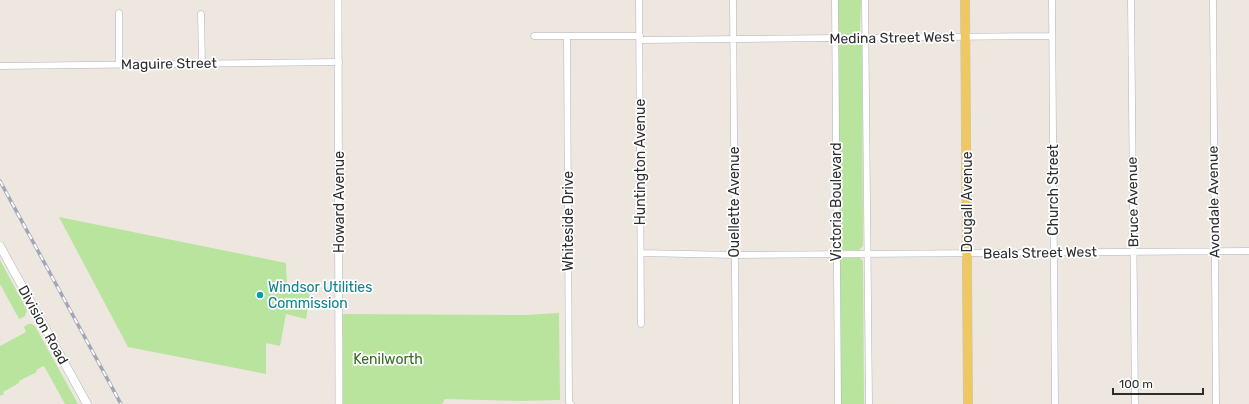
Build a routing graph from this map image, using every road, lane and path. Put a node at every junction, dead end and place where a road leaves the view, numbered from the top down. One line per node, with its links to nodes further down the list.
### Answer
1 (338, 0): 20 (street, Howard Avenue)
2 (640, 0): 16 (street, Huntington Avenue)
3 (733, 0): 19 (street, Ouellette Avenue)
4 (835, 0): 17 (street, Victoria Boulevard)
5 (865, 0): 18 (street)
6 (965, 0): 15 (main road, Dougall Avenue)
7 (1052, 0): 14 (street, Church Street)
8 (1131, 0): 25 (street, Bruce Avenue)
9 (1212, 0): 26 (street, Avondale Avenue)
10 (118, 13): 21 (street)
11 (201, 14): 22 (street)
12 (534, 36): 13 (street, Medina Street West)
13 (567, 36): 16 (street, Medina Street West); 37 (street, Whiteside Drive)
14 (1052, 36): 15 (street, Medina Street West); 29 (street, Church Street)
15 (966, 37): 18 (street, Medina Street West); 31 (main road, Dougall Avenue)
16 (640, 38): 19 (street, Medina Street West); 28 (street, Huntington Avenue)
17 (835, 38): 18 (street, Medina Street West); 19 (street, Medina Street West); 33 (street, Victoria Boulevard)
18 (866, 38): 30 (street)
19 (733, 40): 32 (street, Ouellette Avenue)
20 (339, 62): 22 (street, Maguire Street); 36 (street, Howard Avenue)
21 (119, 64): 22 (street, Maguire Street); 23 (street, Maguire Street)
22 (202, 64)
23 (0, 66)
24 (0, 246): 35 (main road, Division Road)
25 (1134, 251): 26 (street, Beals Street West); 29 (street, Beals Street West); 43 (street, Bruce Avenue)
26 (1215, 251): 27 (street, Beals Street West); 44 (street, Avondale Avenue)
27 (1249, 251)
28 (640, 253): 32 (street, Beals Street West); 34 (street, Huntington Avenue)
29 (1053, 253): 31 (street, Beals Street West); 42 (street, Church Street)
30 (867, 254): 31 (street, Beals Street West); 33 (street, Beals Street West); 40 (street)
31 (967, 254): 41 (main road, Dougall Avenue)
32 (735, 255): 33 (street, Beals Street West); 38 (street, Ouellette Avenue)
33 (837, 255): 39 (street, Victoria Boulevard)
34 (641, 324)
35 (87, 404)
36 (339, 404)
37 (572, 404)
38 (736, 404)
39 (838, 404)
40 (869, 404)
41 (968, 404)
42 (1055, 404)
43 (1135, 404)
44 (1216, 404)

